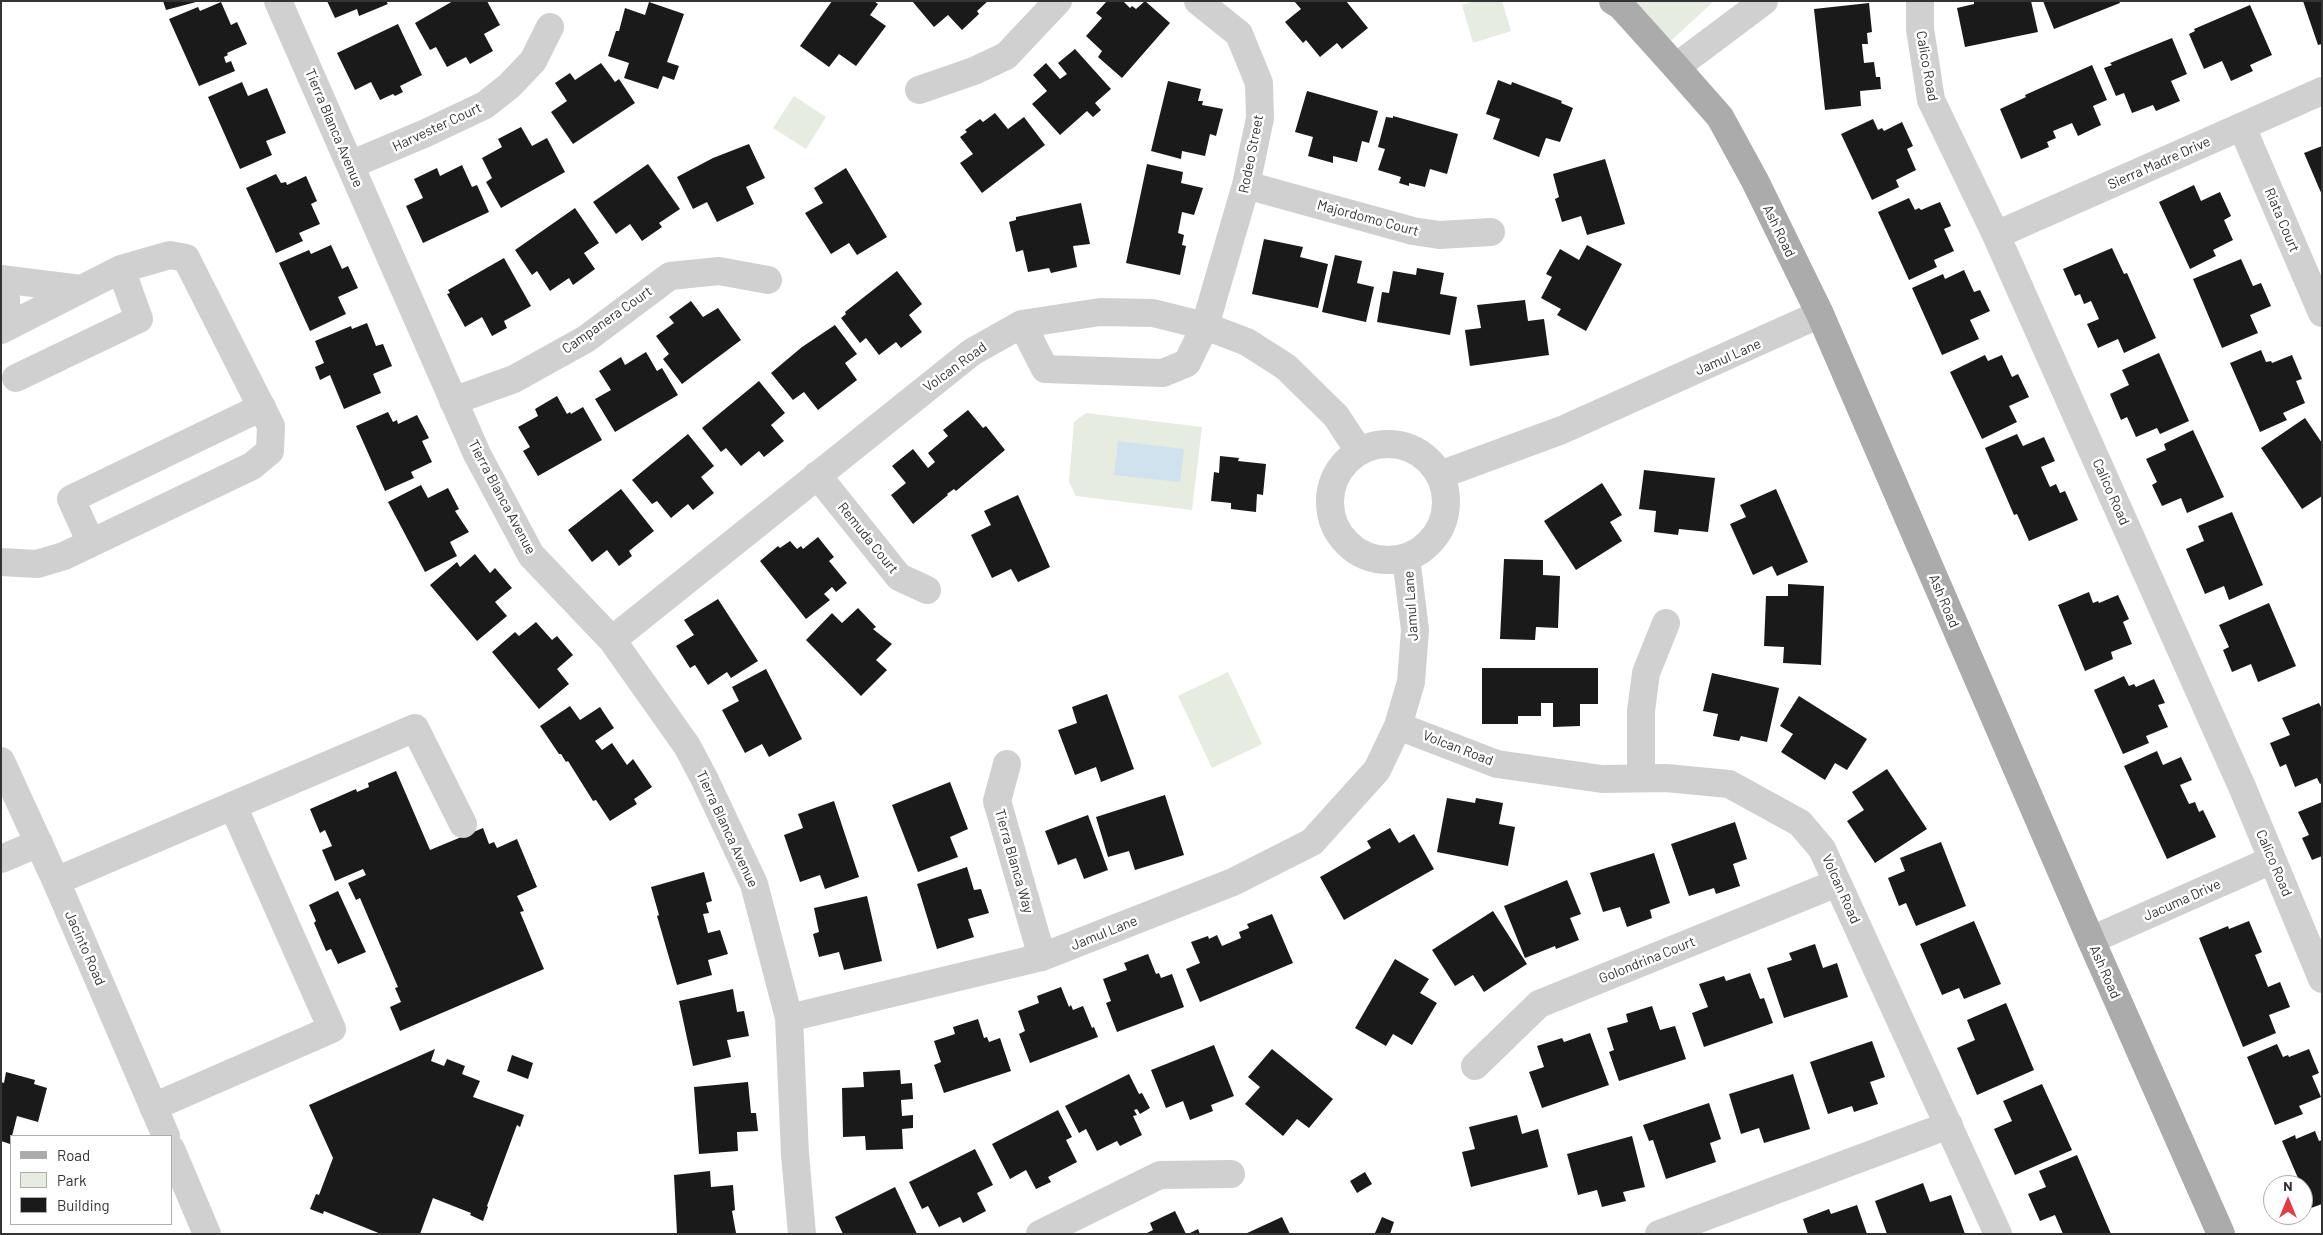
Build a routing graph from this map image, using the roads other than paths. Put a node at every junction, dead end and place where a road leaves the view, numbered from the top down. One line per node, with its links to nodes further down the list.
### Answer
1 (278, 1): 12 (street, Tierra Blanca Avenue)
2 (1058, 1): 9 (street)
3 (1198, 1): 13 (street, Rodeo Street)
4 (1614, 1): 8 (main road, Ash Road)
5 (1764, 1): 8 (street)
6 (1920, 1): 15 (street, Calico Road)
7 (550, 27): 12 (street, Harvester Court)
8 (1676, 67): 22 (main road, Ash Road)
9 (918, 90)
10 (2322, 91): 11 (street, Sierra Madre Drive)
11 (2242, 127): 15 (street, Sierra Madre Drive); 21 (street, Riata Court)
12 (350, 165): 28 (street, Tierra Blanca Avenue)
13 (1246, 185): 14 (street, Majordomo Court); 25 (street, Rodeo Street)
14 (1491, 232)
15 (1996, 235): 47 (street, Calico Road)
16 (121, 269): 20 (street); 27 (street); 29 (street)
17 (1, 279): 20 (street)
18 (768, 280): 28 (street, Campanera Court)
19 (1, 285): 23 (street)
20 (81, 289): 26 (street)
21 (2322, 313)
22 (1820, 314): 32 (street, Jamul Lane); 50 (main road, Ash Road)
23 (1, 324)
24 (1022, 324): 25 (street, Volcan Road); 25 (street, Rodeo Street); 31 (street, Volcan Road)
25 (1205, 326): 30 (street, Volcan Road)
26 (1, 330)
27 (16, 378)
28 (453, 401): 38 (street, Tierra Blanca Avenue)
29 (262, 407): 33 (street); 33 (street)
30 (1359, 451): 32 (street); 34 (street)
31 (817, 475): 36 (street, Remuda Court); 38 (street, Volcan Road)
32 (1440, 475): 34 (street)
33 (92, 543): 35 (street)
34 (1406, 558): 39 (street, Jamul Lane)
35 (1, 562)
36 (928, 590)
37 (1666, 623): 42 (street)
38 (612, 640): 53 (street, Tierra Blanca Avenue)
39 (1398, 726): 42 (street, Volcan Road); 51 (street, Jamul Lane)
40 (1, 761): 45 (street, Jacinto Road)
41 (1007, 764): 51 (street, Tierra Blanca Way)
42 (1641, 778): 49 (street, Volcan Road)
43 (233, 806): 44 (street); 48 (street); 55 (street)
44 (463, 824)
45 (38, 842): 46 (street); 48 (street, Jacinto Road)
46 (1, 859)
47 (2272, 860): 50 (street, Jacuma Drive); 52 (street, Calico Road)
48 (56, 881): 55 (street, Jacinto Road)
49 (1837, 883): 54 (street, Golondrina Court); 56 (street, Volcan Road)
50 (2091, 940): 65 (main road, Ash Road)
51 (1042, 958): 53 (street, Jamul Lane)
52 (2322, 979)
53 (789, 1018): 61 (street)
54 (1475, 1066)
55 (153, 1107): 57 (street, Jacinto Road)
56 (1949, 1125): 63 (street); 64 (street, Volcan Road)
57 (166, 1135)
58 (172, 1151): 60 (street)
59 (1231, 1174): 62 (street)
60 (207, 1234)
61 (802, 1234)
62 (1040, 1234)
63 (1659, 1234)
64 (1998, 1234)
65 (2221, 1234)

